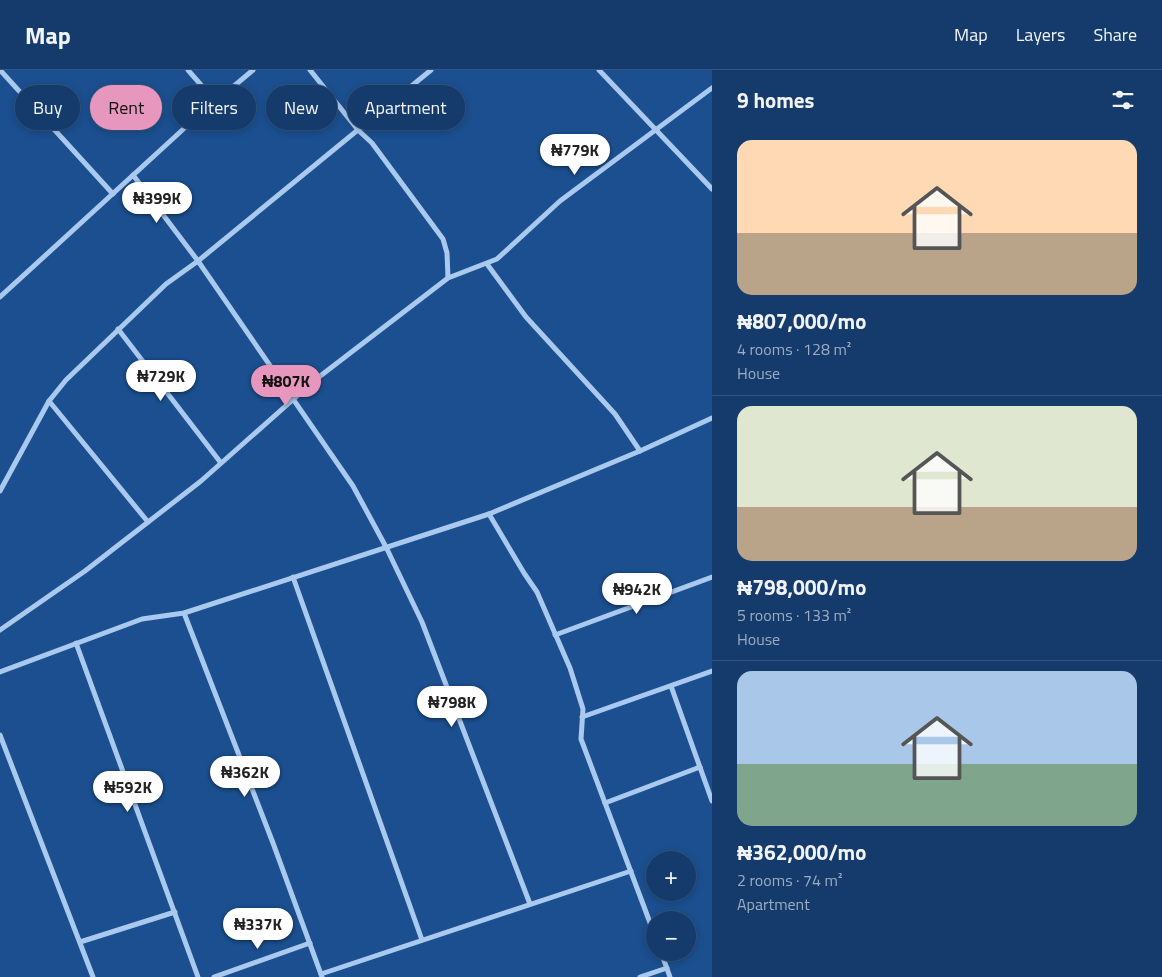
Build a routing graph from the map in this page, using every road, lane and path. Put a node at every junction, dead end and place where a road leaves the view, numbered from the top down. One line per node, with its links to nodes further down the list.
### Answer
1 (0, 70): 17 (street)
2 (188, 70): 7 (street)
3 (253, 70): 8 (street)
4 (310, 70): 11 (street)
5 (431, 70): 9 (street)
6 (599, 70): 14 (street)
7 (201, 85)
8 (235, 85)
9 (413, 85)
10 (712, 88): 14 (street)
11 (347, 116)
12 (183, 130): 15 (street)
13 (358, 130): 18 (street); 20 (street)
14 (655, 130): 16 (street); 19 (street)
15 (133, 175): 17 (street); 18 (street)
16 (712, 190)
17 (113, 194): 21 (street)
18 (198, 261): 22 (street); 23 (street)
19 (487, 264): 20 (street); 26 (street)
20 (448, 278): 23 (street)
21 (0, 297)
22 (118, 328): 24 (street); 27 (street)
23 (292, 399): 27 (street); 31 (street)
24 (49, 401): 28 (street); 30 (street)
25 (712, 418): 26 (street)
26 (640, 451): 29 (street)
27 (221, 463): 30 (street)
28 (0, 491)
29 (489, 514): 31 (street); 36 (street)
30 (148, 522): 35 (street)
31 (386, 547): 33 (street); 47 (street)
32 (712, 577): 36 (street)
33 (293, 578): 34 (street); 50 (street)
34 (184, 613): 37 (street); 52 (street)
35 (0, 630)
36 (556, 635): 41 (street)
37 (76, 643): 39 (street); 48 (street)
38 (712, 671): 40 (street)
39 (0, 672)
40 (671, 686): 41 (street); 43 (street)
41 (582, 717): 45 (street)
42 (0, 735): 51 (street)
43 (700, 767): 44 (street); 45 (street)
44 (712, 801)
45 (605, 803): 46 (street)
46 (631, 871): 47 (street); 49 (street)
47 (530, 904): 50 (street)
48 (174, 912): 51 (street); 57 (street)
49 (646, 912)
50 (422, 940): 55 (street)
51 (80, 942): 56 (street)
52 (310, 943): 55 (street); 58 (street)
53 (664, 961): 54 (street)
54 (667, 968): 59 (street); 60 (street)
55 (322, 976)
56 (93, 977)
57 (198, 977)
58 (214, 977)
59 (640, 977)
60 (670, 977)

